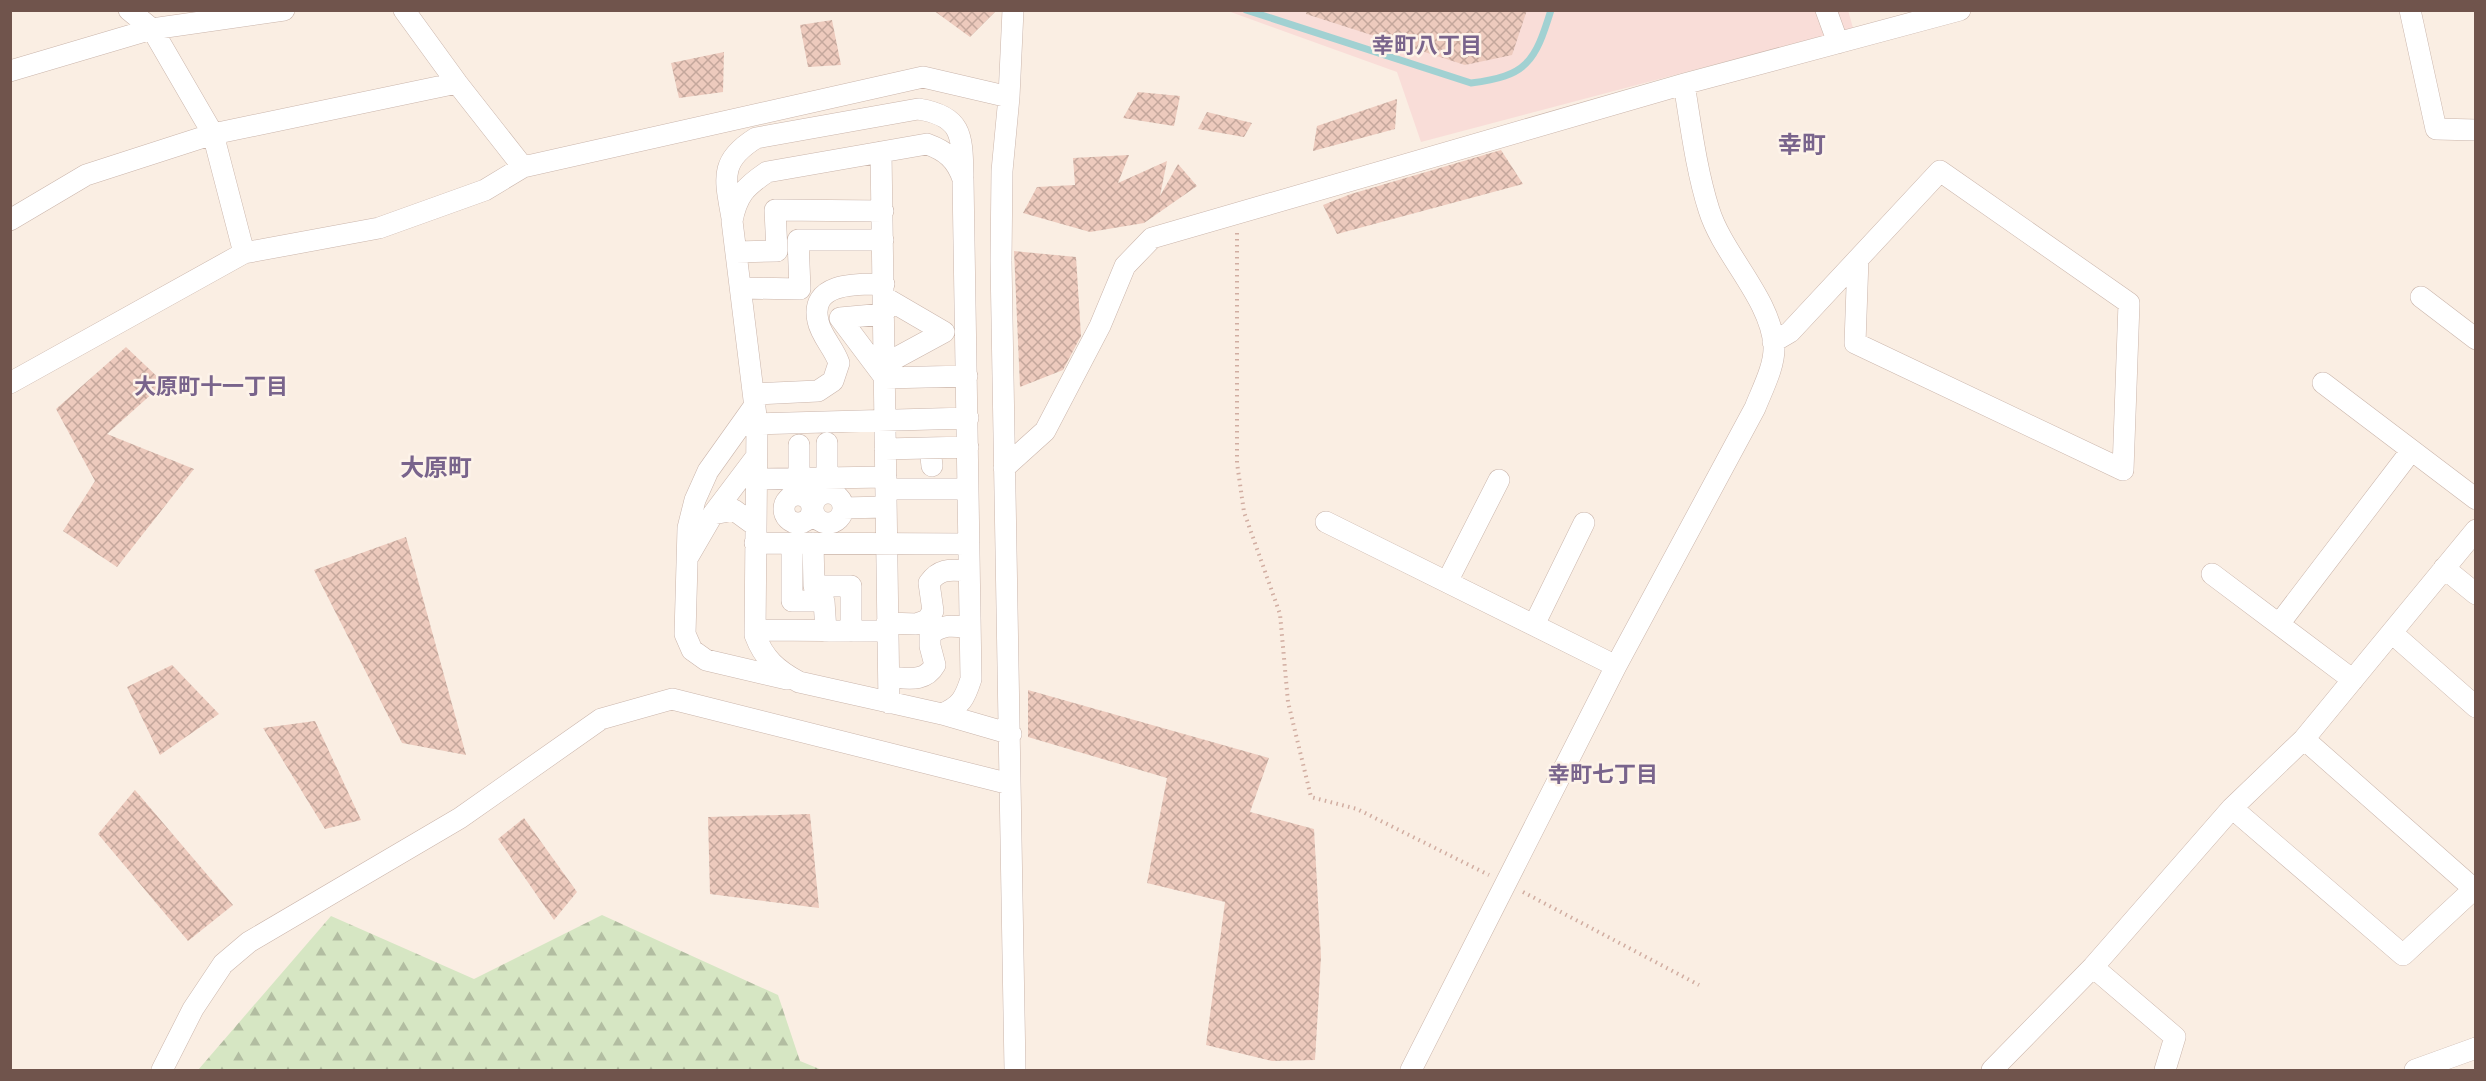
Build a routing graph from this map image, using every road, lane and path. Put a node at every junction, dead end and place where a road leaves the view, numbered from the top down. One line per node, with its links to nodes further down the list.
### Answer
1 (129, 10): 8 (street)
2 (284, 10): 8 (street)
3 (405, 10): 11 (street)
4 (1013, 10): 13 (street)
5 (1826, 10): 9 (street)
6 (1960, 10): 9 (street)
7 (2410, 10): 14 (street)
8 (152, 29): 10 (street); 15 (street)
9 (1838, 43): 12 (street)
10 (10, 71)
11 (457, 83): 15 (street); 17 (street)
12 (1683, 84): 20 (street); 31 (street)
13 (1009, 97): 17 (street); 45 (street)
14 (2475, 130)
15 (213, 134): 21 (street); 25 (street)
16 (882, 152): 18 (street); 19 (street); 22 (street)
17 (523, 167): 25 (street)
18 (963, 179): 22 (street); 33 (street)
19 (883, 211): 23 (street); 24 (street)
20 (1237, 214): 45 (street); 86 (path)
21 (10, 220)
22 (732, 221): 24 (street)
23 (883, 240): 27 (street); 29 (street)
24 (736, 252): 27 (street)
25 (244, 253): 34 (street)
26 (1858, 259): 26 (street); 31 (street)
27 (741, 288): 36 (street)
28 (2421, 297): 30 (street)
29 (884, 298): 32 (street); 32 (street); 32 (street); 36 (street)
30 (2475, 339)
31 (1773, 342): 75 (street)
32 (885, 371): 33 (street); 38 (street)
33 (967, 376): 37 (street)
34 (10, 382)
35 (2323, 383): 43 (street)
36 (755, 408): 38 (street); 44 (street); 61 (street)
37 (968, 418): 38 (street); 41 (street)
38 (885, 421): 42 (street)
39 (827, 443): 47 (street)
40 (799, 445): 46 (street)
41 (968, 447): 42 (street); 50 (street)
42 (885, 449): 51 (street)
43 (2411, 451): 52 (street); 67 (street)
44 (756, 457): 48 (street); 53 (street)
45 (1004, 468): 82 (street)
46 (799, 478): 47 (street); 48 (street)
47 (827, 478): 51 (street)
48 (756, 479): 56 (street)
49 (1498, 480): 65 (street)
50 (969, 489): 51 (street); 60 (street)
51 (886, 491): 56 (street); 59 (street)
52 (2475, 499)
53 (713, 514): 56 (street); 61 (street)
54 (1326, 522): 65 (street)
55 (1584, 523): 68 (street)
56 (756, 526): 58 (street); 71 (street)
57 (2475, 530): 62 (street)
58 (803, 543): 59 (street); 72 (street); 73 (street)
59 (887, 544): 60 (street); 69 (street)
60 (969, 544): 63 (street)
61 (687, 559): 78 (street)
62 (2444, 568): 66 (street); 74 (street)
63 (969, 571): 69 (street); 70 (street)
64 (2212, 574): 67 (street)
65 (1447, 582): 68 (street)
66 (2475, 594)
67 (2278, 624): 77 (street)
68 (1534, 625): 75 (street)
69 (887, 627): 73 (street); 76 (street)
70 (970, 628): 76 (street); 81 (street)
71 (755, 630): 72 (street); 78 (street)
72 (826, 631): 73 (street)
73 (851, 631)
74 (2392, 633): 77 (street); 80 (street)
75 (1616, 666): 86 (street)
76 (889, 677): 79 (street)
77 (2353, 680): 83 (street)
78 (799, 682): 79 (street)
79 (889, 703): 81 (street)
80 (2475, 707)
81 (942, 714): 82 (street)
82 (1011, 734): 84 (street)
83 (2304, 740): 85 (street); 85 (street)
84 (1010, 784): 90 (street); 91 (street)
85 (2232, 808): 87 (street)
86 (1505, 883): 88 (path); 92 (street)
87 (2093, 967): 93 (street); 94 (street)
88 (1699, 985)
89 (2475, 1048): 95 (street)
90 (162, 1071)
91 (1015, 1071)
92 (1411, 1071)
93 (1992, 1071)
94 (2165, 1071)
95 (2415, 1071)

